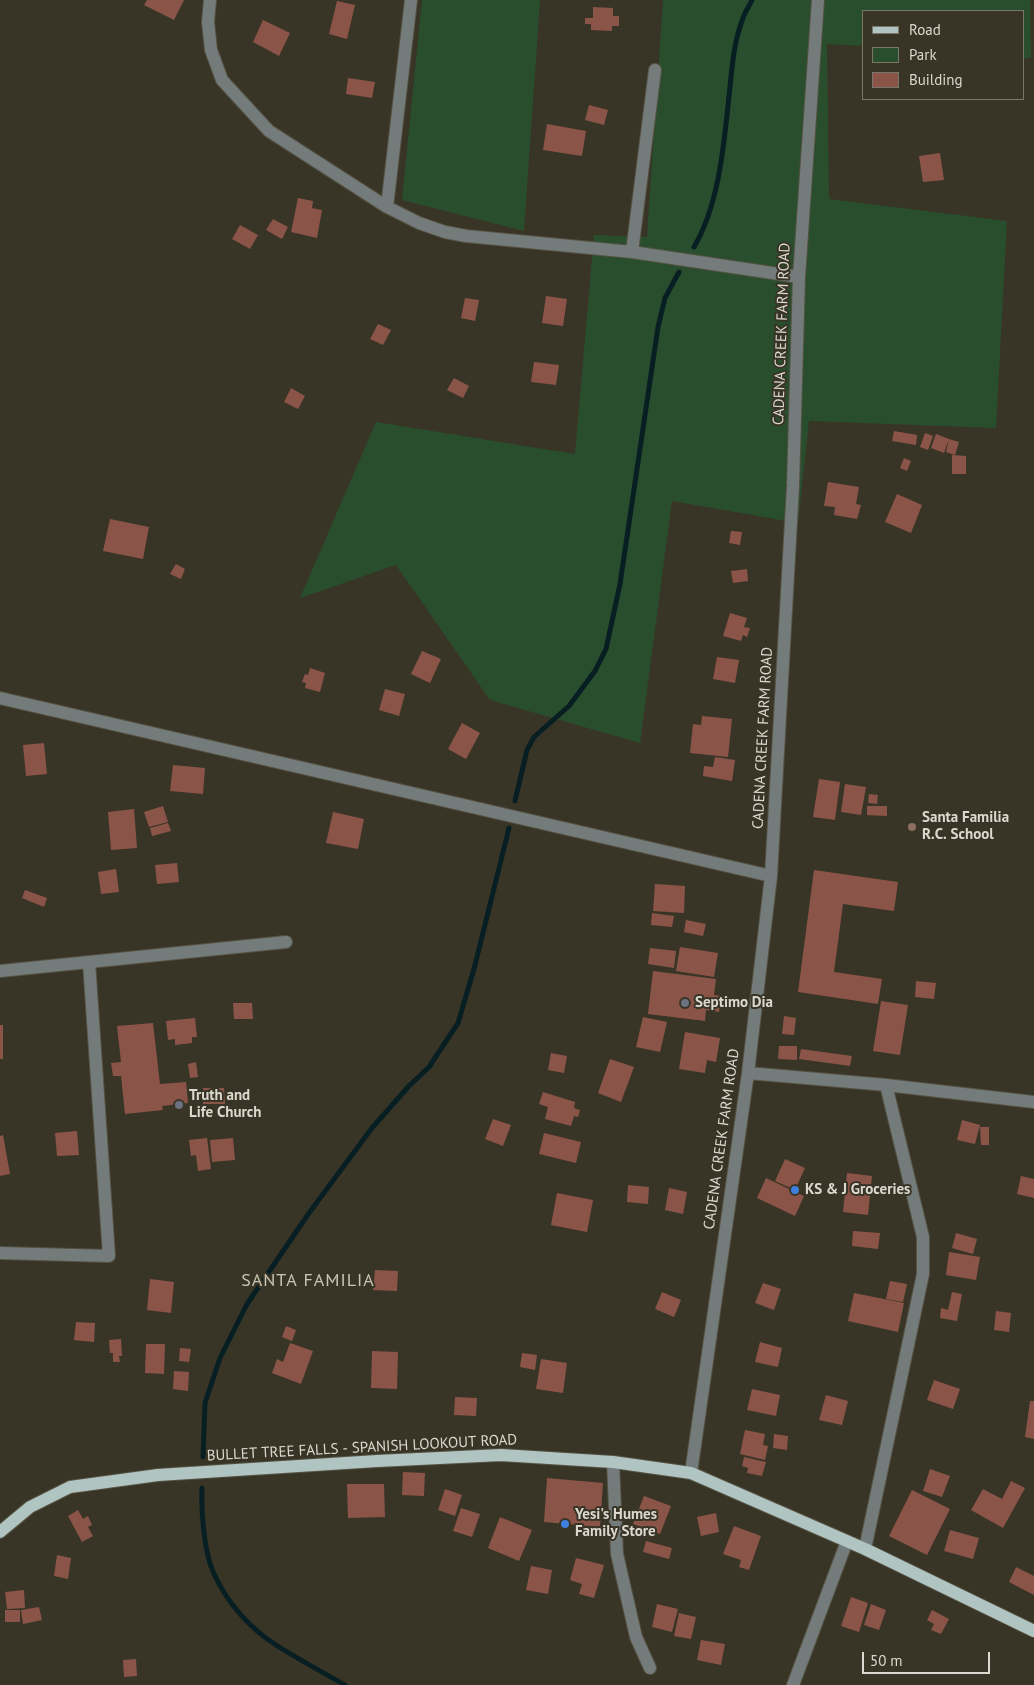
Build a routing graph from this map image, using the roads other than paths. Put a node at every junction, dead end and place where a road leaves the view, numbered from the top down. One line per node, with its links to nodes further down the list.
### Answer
1 (210, 0): 5 (street)
2 (411, 0): 5 (street)
3 (818, 0): 7 (street, CADENA CREEK FARM ROAD)
4 (655, 70): 6 (street)
5 (386, 207): 6 (street)
6 (632, 252): 7 (street)
7 (799, 277): 9 (street, CADENA CREEK FARM ROAD)
8 (0, 698): 9 (street)
9 (771, 876): 13 (street, CADENA CREEK FARM ROAD)
10 (286, 942): 11 (street)
11 (89, 962): 12 (street); 16 (street)
12 (0, 971)
13 (748, 1073): 14 (street); 18 (street, CADENA CREEK FARM ROAD)
14 (886, 1085): 15 (street); 21 (street)
15 (1034, 1102)
16 (0, 1254)
17 (613, 1462): 18 (main road, BULLET TREE FALLS - SPANISH LOOKOUT ROAD); 19 (main road, BULLET TREE FALLS - SPANISH LOOKOUT ROAD); 23 (street)
18 (690, 1473): 20 (main road, BULLET TREE FALLS - SPANISH LOOKOUT ROAD)
19 (0, 1532)
20 (847, 1541): 21 (main road, BULLET TREE FALLS - SPANISH LOOKOUT ROAD); 24 (street)
21 (865, 1549): 22 (main road, BULLET TREE FALLS - SPANISH LOOKOUT ROAD)
22 (1034, 1631)
23 (650, 1668)
24 (792, 1685)

